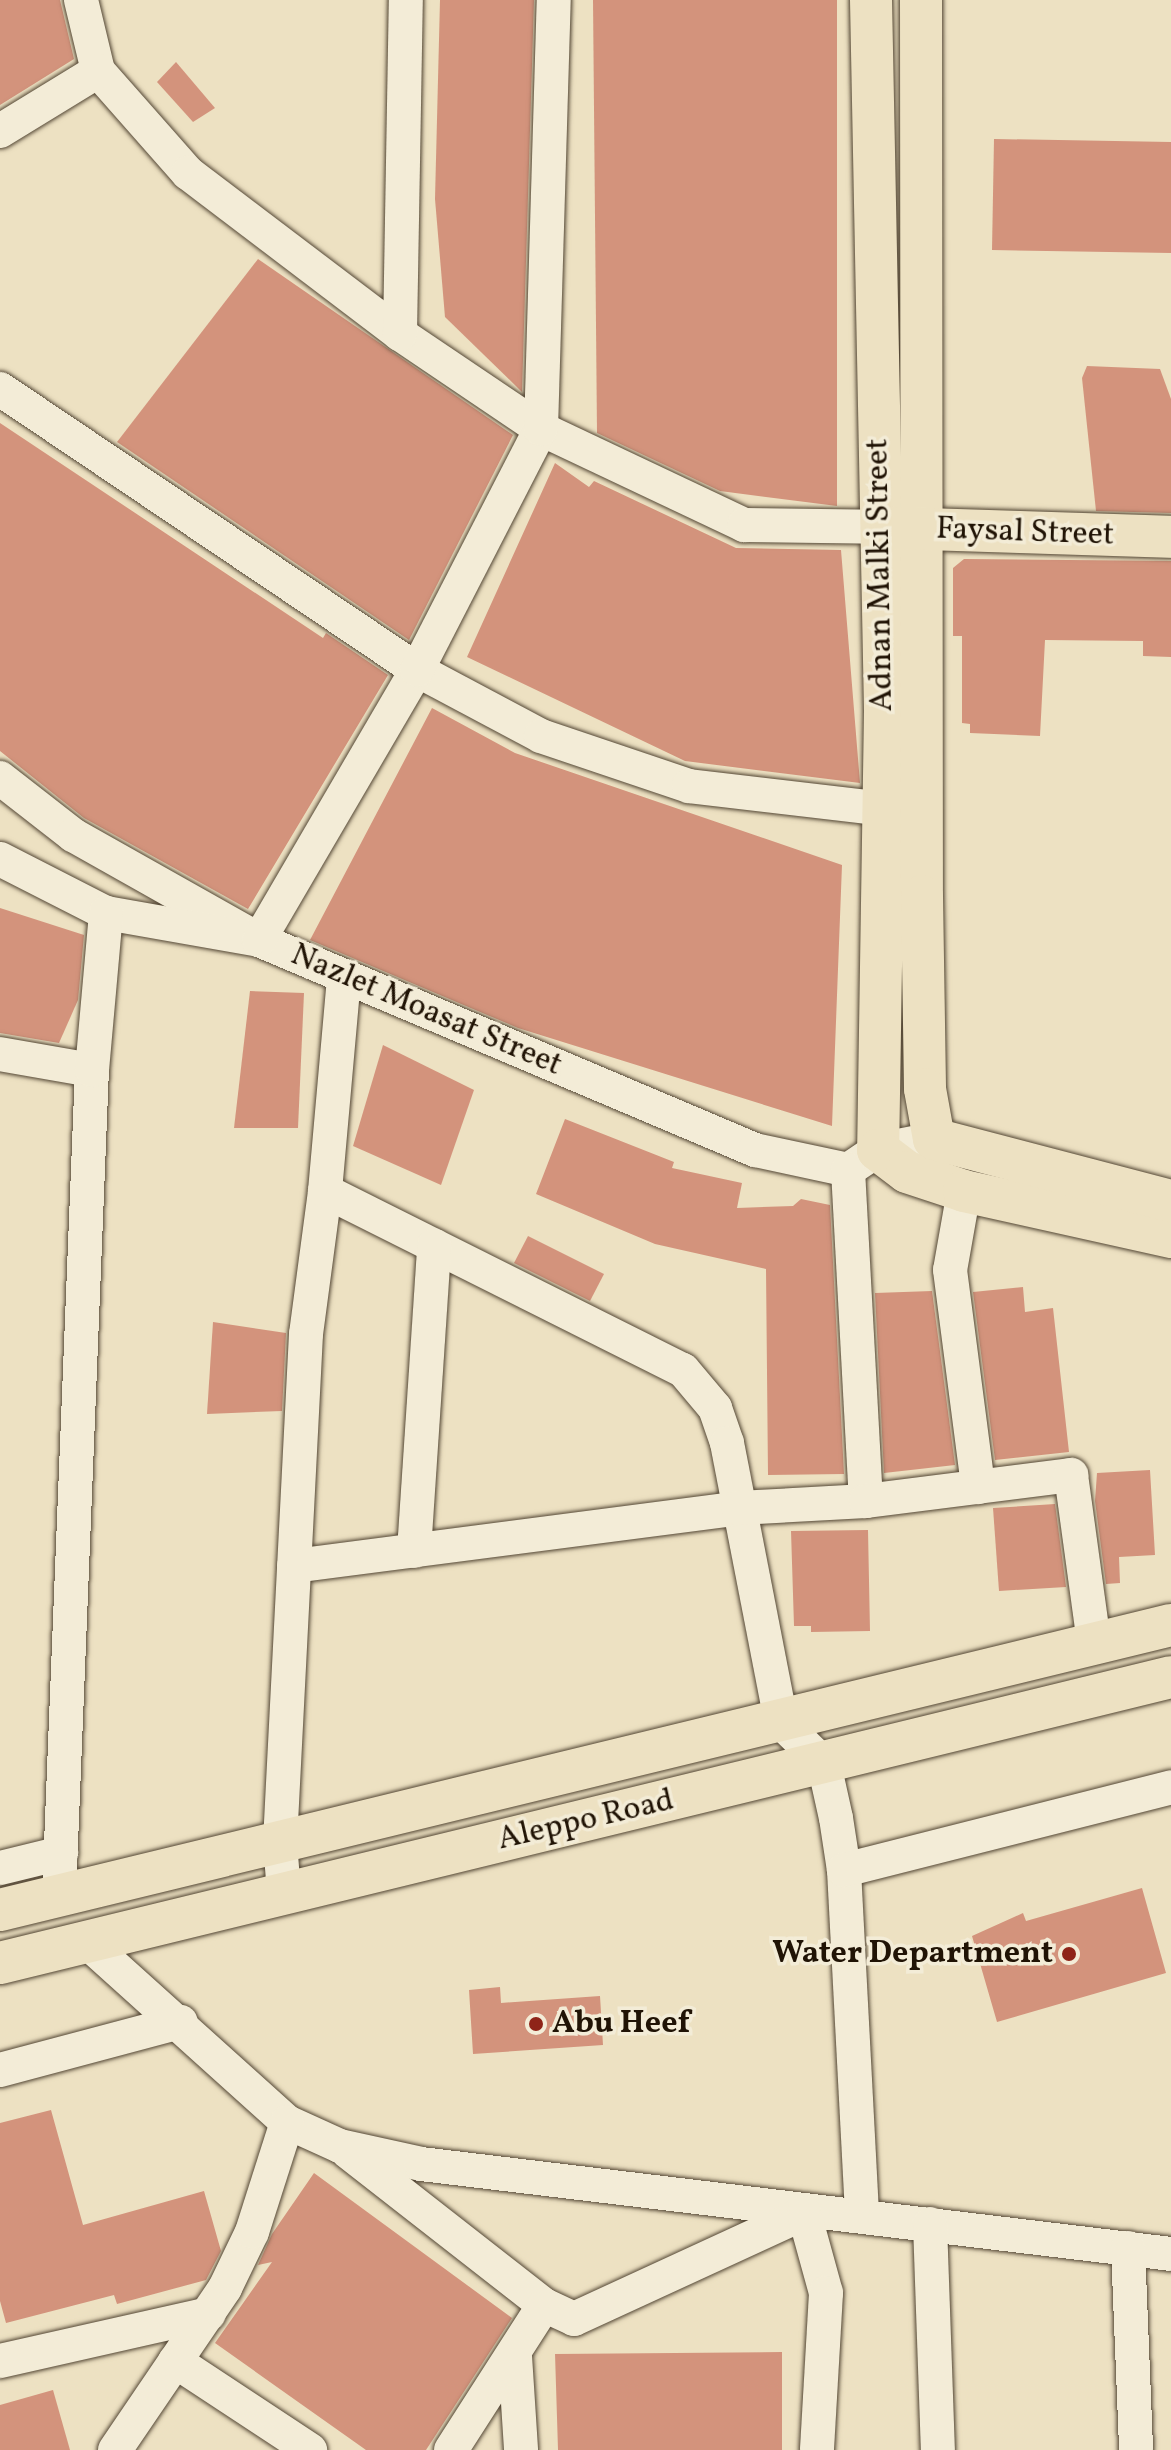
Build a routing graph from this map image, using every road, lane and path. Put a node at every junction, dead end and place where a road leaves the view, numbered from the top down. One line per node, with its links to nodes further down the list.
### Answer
1 (81, 0): 6 (street)
2 (406, 0): 8 (street)
3 (554, 0): 10 (street)
4 (871, 0): 11 (main road, Adnan Malki Street)
5 (921, 0): 11 (main road, Adnan Malki Street)
6 (98, 71): 7 (street); 8 (street)
7 (0, 131)
8 (400, 334): 10 (street)
9 (0, 390): 13 (street)
10 (541, 429): 11 (street); 13 (street)
11 (899, 528): 12 (main road, Faysal Street); 15 (main road, Adnan Malki Street); 22 (main road, Adnan Malki Street)
12 (1171, 537)
13 (417, 670): 15 (street); 18 (street)
14 (0, 778): 18 (street, Nazlet Moasat Street)
15 (884, 809): 23 (main road, Adnan Malki Street)
16 (0, 859): 17 (street)
17 (106, 913): 18 (street); 21 (street)
18 (259, 940): 19 (street, Nazlet Moasat Street)
19 (344, 977): 23 (street, Nazlet Moasat Street); 24 (street)
20 (0, 1054): 21 (street)
21 (92, 1070): 41 (street)
22 (934, 1139): 23 (street, Nazlet Moasat Street); 26 (main road, Nazlet Moasat Street)
23 (863, 1160): 25 (main road, Nazlet Moasat Street); 30 (street)
24 (325, 1191): 28 (street); 33 (street)
25 (964, 1191): 27 (main road, Nazlet Moasat Street); 29 (street)
26 (1171, 1201)
27 (1171, 1237)
28 (434, 1246): 31 (street); 32 (street)
29 (978, 1487): 30 (street); 35 (street)
30 (866, 1501): 31 (street)
31 (738, 1508): 32 (street); 37 (street)
32 (414, 1551): 33 (street)
33 (294, 1566): 40 (street)
34 (1171, 1625): 35 (main road, Aleppo Road)
35 (1094, 1644): 37 (main road, Aleppo Road)
36 (1171, 1677): 38 (main road, Aleppo Road)
37 (781, 1722): 38 (street); 40 (main road, Aleppo Road)
38 (824, 1764): 43 (street); 44 (main road, Aleppo Road)
39 (1171, 1787): 43 (street)
40 (280, 1842): 44 (street); 45 (main road, Aleppo Road)
41 (61, 1853): 42 (street); 45 (street)
42 (0, 1868)
43 (844, 1870): 54 (street)
44 (284, 1893): 47 (main road, Aleppo Road)
45 (59, 1894): 46 (main road, Aleppo Road)
46 (0, 1910)
47 (87, 1942): 48 (main road, Aleppo Road); 49 (street)
48 (0, 1963)
49 (181, 2022): 50 (street); 51 (street)
50 (0, 2070)
51 (287, 2122): 52 (street); 59 (street)
52 (340, 2146): 53 (street); 58 (street)
53 (804, 2213): 54 (street); 58 (street); 67 (street)
54 (862, 2217): 55 (street)
55 (930, 2224): 56 (street); 68 (street)
56 (1128, 2248): 57 (street); 69 (street)
57 (1171, 2254)
58 (544, 2305): 60 (street)
59 (209, 2314): 61 (street); 62 (street)
60 (515, 2356): 65 (street); 66 (street)
61 (0, 2361)
62 (175, 2361): 63 (street); 64 (street)
63 (115, 2450)
64 (310, 2450)
65 (451, 2450)
66 (521, 2450)
67 (817, 2450)
68 (938, 2450)
69 (1136, 2450)

